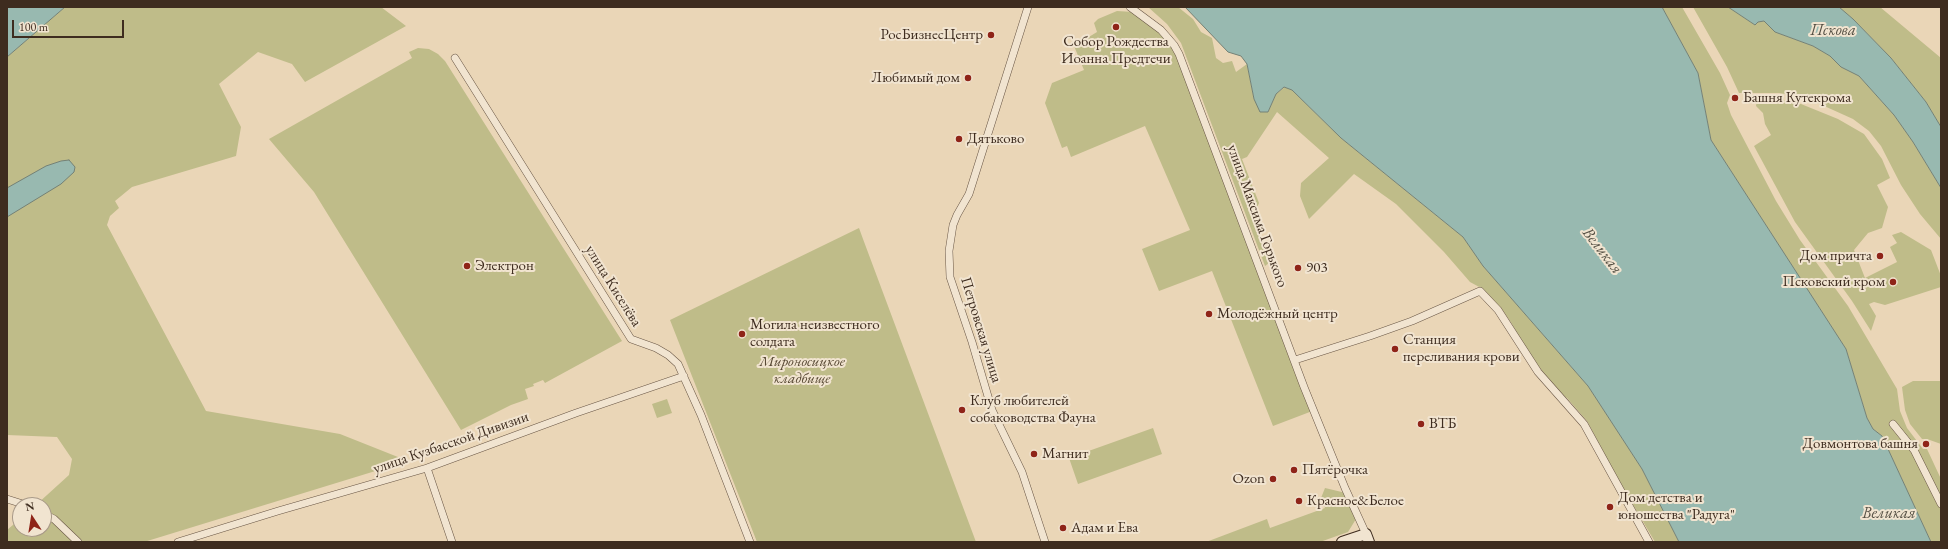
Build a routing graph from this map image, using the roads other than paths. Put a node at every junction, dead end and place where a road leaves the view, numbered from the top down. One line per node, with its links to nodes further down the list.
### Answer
1 (1028, 7): 15 (street, Петровская улица)
2 (1130, 7): 4 (street, улица Максима Горького)
3 (455, 58): 5 (street, улица Киселёва)
4 (1294, 360): 10 (street, улица Максима Горького); 17 (street)
5 (684, 376): 7 (street, улица Кузбасской Дивизии); 14 (street, улица Киселёва)
6 (1893, 424): 8 (street)
7 (427, 468): 12 (street, улица Кузбасской Дивизии); 13 (street)
8 (1941, 504)
9 (52, 518): 11 (street)
10 (1367, 538): 16 (main road)
11 (78, 542)
12 (178, 542)
13 (452, 542)
14 (750, 542)
15 (1045, 542)
16 (1342, 542)
17 (1649, 542)

